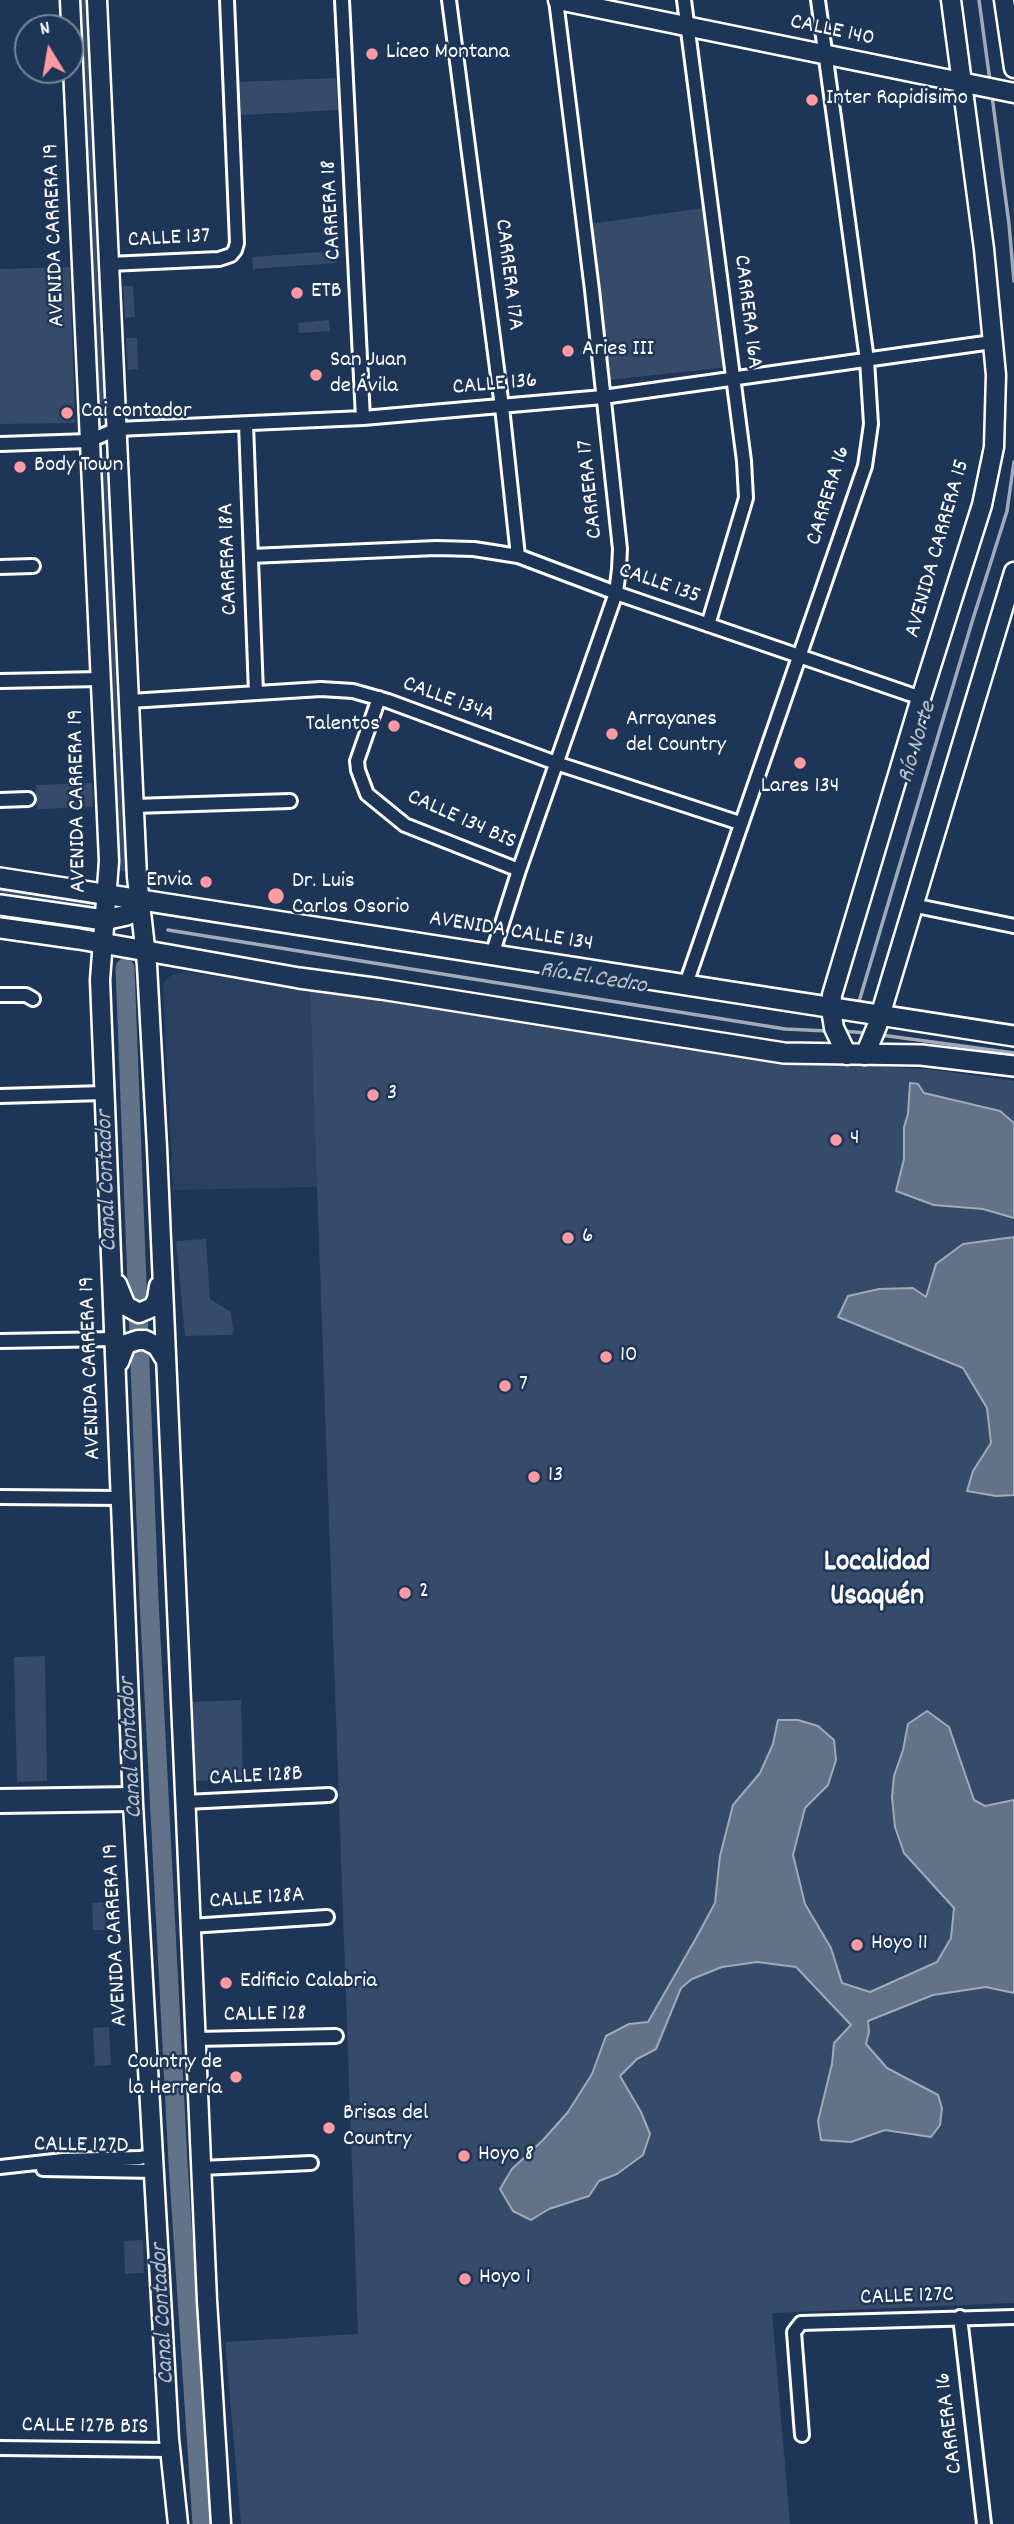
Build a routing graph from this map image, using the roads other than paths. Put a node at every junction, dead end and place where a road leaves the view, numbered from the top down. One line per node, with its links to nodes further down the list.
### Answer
1 (70, 0): 25 (main road, AVENIDA CARRERA 19)
2 (97, 0): 16 (main road)
3 (227, 0): 16 (street, CALLE 137)
4 (342, 0): 22 (street, CARRERA 18)
5 (449, 0): 21 (street, CARRERA 17A)
6 (557, 0): 11 (main road, CALLE 140); 20 (street, CARRERA 17)
7 (684, 0): 11 (street, CARRERA 16A)
8 (818, 0): 12 (street, CARRERA 16)
9 (951, 0): 14 (main road, AVENIDA CARRERA 15)
10 (1008, 6): 13 (main road)
11 (688, 27): 12 (main road, CALLE 140); 19 (street, CARRERA 16A)
12 (825, 55): 14 (main road, CALLE 140); 18 (street, CARRERA 16)
13 (1014, 68)
14 (967, 84): 15 (main road, CALLE 140); 17 (main road, AVENIDA CARRERA 15)
15 (1012, 93)
16 (109, 264): 24 (main road)
17 (992, 342): 18 (street, CALLE 136); 39 (main road, AVENIDA CARRERA 15)
18 (867, 360): 19 (street, CALLE 136); 34 (street, CARRERA 16)
19 (734, 379): 20 (street, CALLE 136); 33 (street, CARRERA 16A)
20 (603, 397): 21 (street, CALLE 136); 32 (street, CARRERA 17)
21 (502, 407): 22 (street, CALLE 136); 28 (street, CARRERA 17A)
22 (363, 418): 23 (street, CALLE 136)
23 (247, 424): 24 (street, CALLE 136); 27 (street, CARRERA 18A)
24 (117, 429): 25 (street, CALLE 136); 40 (main road)
25 (89, 441): 26 (street, CALLE 136); 35 (main road, AVENIDA CARRERA 19)
26 (0, 444)
27 (251, 556): 28 (street, CALLE 135); 37 (street, CARRERA 18A)
28 (517, 556): 32 (street, CALLE 135)
29 (33, 566): 30 (street)
30 (0, 567)
31 (1014, 572): 52 (main road)
32 (616, 593): 33 (street, CALLE 135); 41 (street, CARRERA 17)
33 (708, 625): 34 (street, CALLE 135)
34 (800, 656): 39 (street, CALLE 135); 46 (street, CARRERA 16)
35 (100, 678): 36 (street); 49 (main road, AVENIDA CARRERA 19)
36 (0, 681)
37 (256, 692): 38 (street, CALLE 134A); 40 (street, CALLE 134A)
38 (379, 698): 41 (street, CALLE 134A); 47 (street, CALLE 134 BIS)
39 (920, 698): 62 (main road, AVENIDA CARRERA 15)
40 (130, 701): 45 (main road)
41 (556, 763): 46 (street, CALLE 134A); 47 (street, CARRERA 17)
42 (28, 799): 43 (street)
43 (0, 800)
44 (290, 801): 45 (street)
45 (134, 806): 50 (main road)
46 (740, 823): 59 (street, CARRERA 16)
47 (519, 870): 58 (street, CARRERA 17)
48 (0, 878): 49 (main road, AVENIDA CALLE 134)
49 (107, 895): 50 (main road, AVENIDA CALLE 134); 53 (main road, AVENIDA CARRERA 19)
50 (139, 900): 53 (main road); 57 (main road); 58 (main road, AVENIDA CALLE 134)
51 (0, 905): 53 (main road)
52 (912, 905): 54 (street); 63 (main road)
53 (104, 920): 56 (main road, AVENIDA CARRERA 19)
54 (1014, 926)
55 (0, 928): 56 (main road)
56 (102, 944): 57 (main road); 67 (main road, AVENIDA CARRERA 19)
57 (146, 952): 65 (main road); 69 (main road)
58 (492, 954): 59 (main road, AVENIDA CALLE 134)
59 (686, 984): 62 (main road, AVENIDA CALLE 134)
60 (0, 995): 61 (street)
61 (33, 999)
62 (835, 1012): 63 (main road, AVENIDA CALLE 134); 65 (main road, AVENIDA CARRERA 15)
63 (875, 1019): 64 (main road, AVENIDA CALLE 134); 65 (main road)
64 (1014, 1036)
65 (855, 1049): 66 (main road)
66 (1014, 1066)
67 (104, 1093): 68 (street); 70 (main road, AVENIDA CARRERA 19)
68 (0, 1096)
69 (162, 1262): 70 (main road); 73 (main road)
70 (112, 1268): 72 (main road, AVENIDA CARRERA 19)
71 (0, 1340): 72 (street)
72 (121, 1342): 73 (main road); 75 (main road, AVENIDA CARRERA 19)
73 (161, 1352): 79 (main road)
74 (0, 1497): 75 (street)
75 (122, 1498): 78 (main road, AVENIDA CARRERA 19)
76 (329, 1795): 79 (street, CALLE 128B)
77 (0, 1796): 78 (street)
78 (133, 1799): 80 (street); 85 (main road, AVENIDA CARRERA 19)
79 (185, 1802): 82 (main road)
80 (0, 1806)
81 (327, 1917): 82 (street, CALLE 128A)
82 (190, 1926): 84 (main road)
83 (335, 2036): 84 (street, CALLE 128)
84 (196, 2039): 88 (main road)
85 (154, 2163): 87 (street, CALLE 127D); 93 (main road, AVENIDA CARRERA 19)
86 (311, 2163): 88 (street)
87 (3, 2167)
88 (201, 2168): 94 (main road)
89 (960, 2317): 90 (street, CALLE 127C); 91 (street, CALLE 127C); 96 (street, CARRERA 16)
90 (1014, 2317)
91 (802, 2435)
92 (0, 2448): 93 (street, CALLE 127B BIS)
93 (170, 2450): 95 (main road, AVENIDA CARRERA 19)
94 (220, 2522)
95 (180, 2524)
96 (984, 2524)

